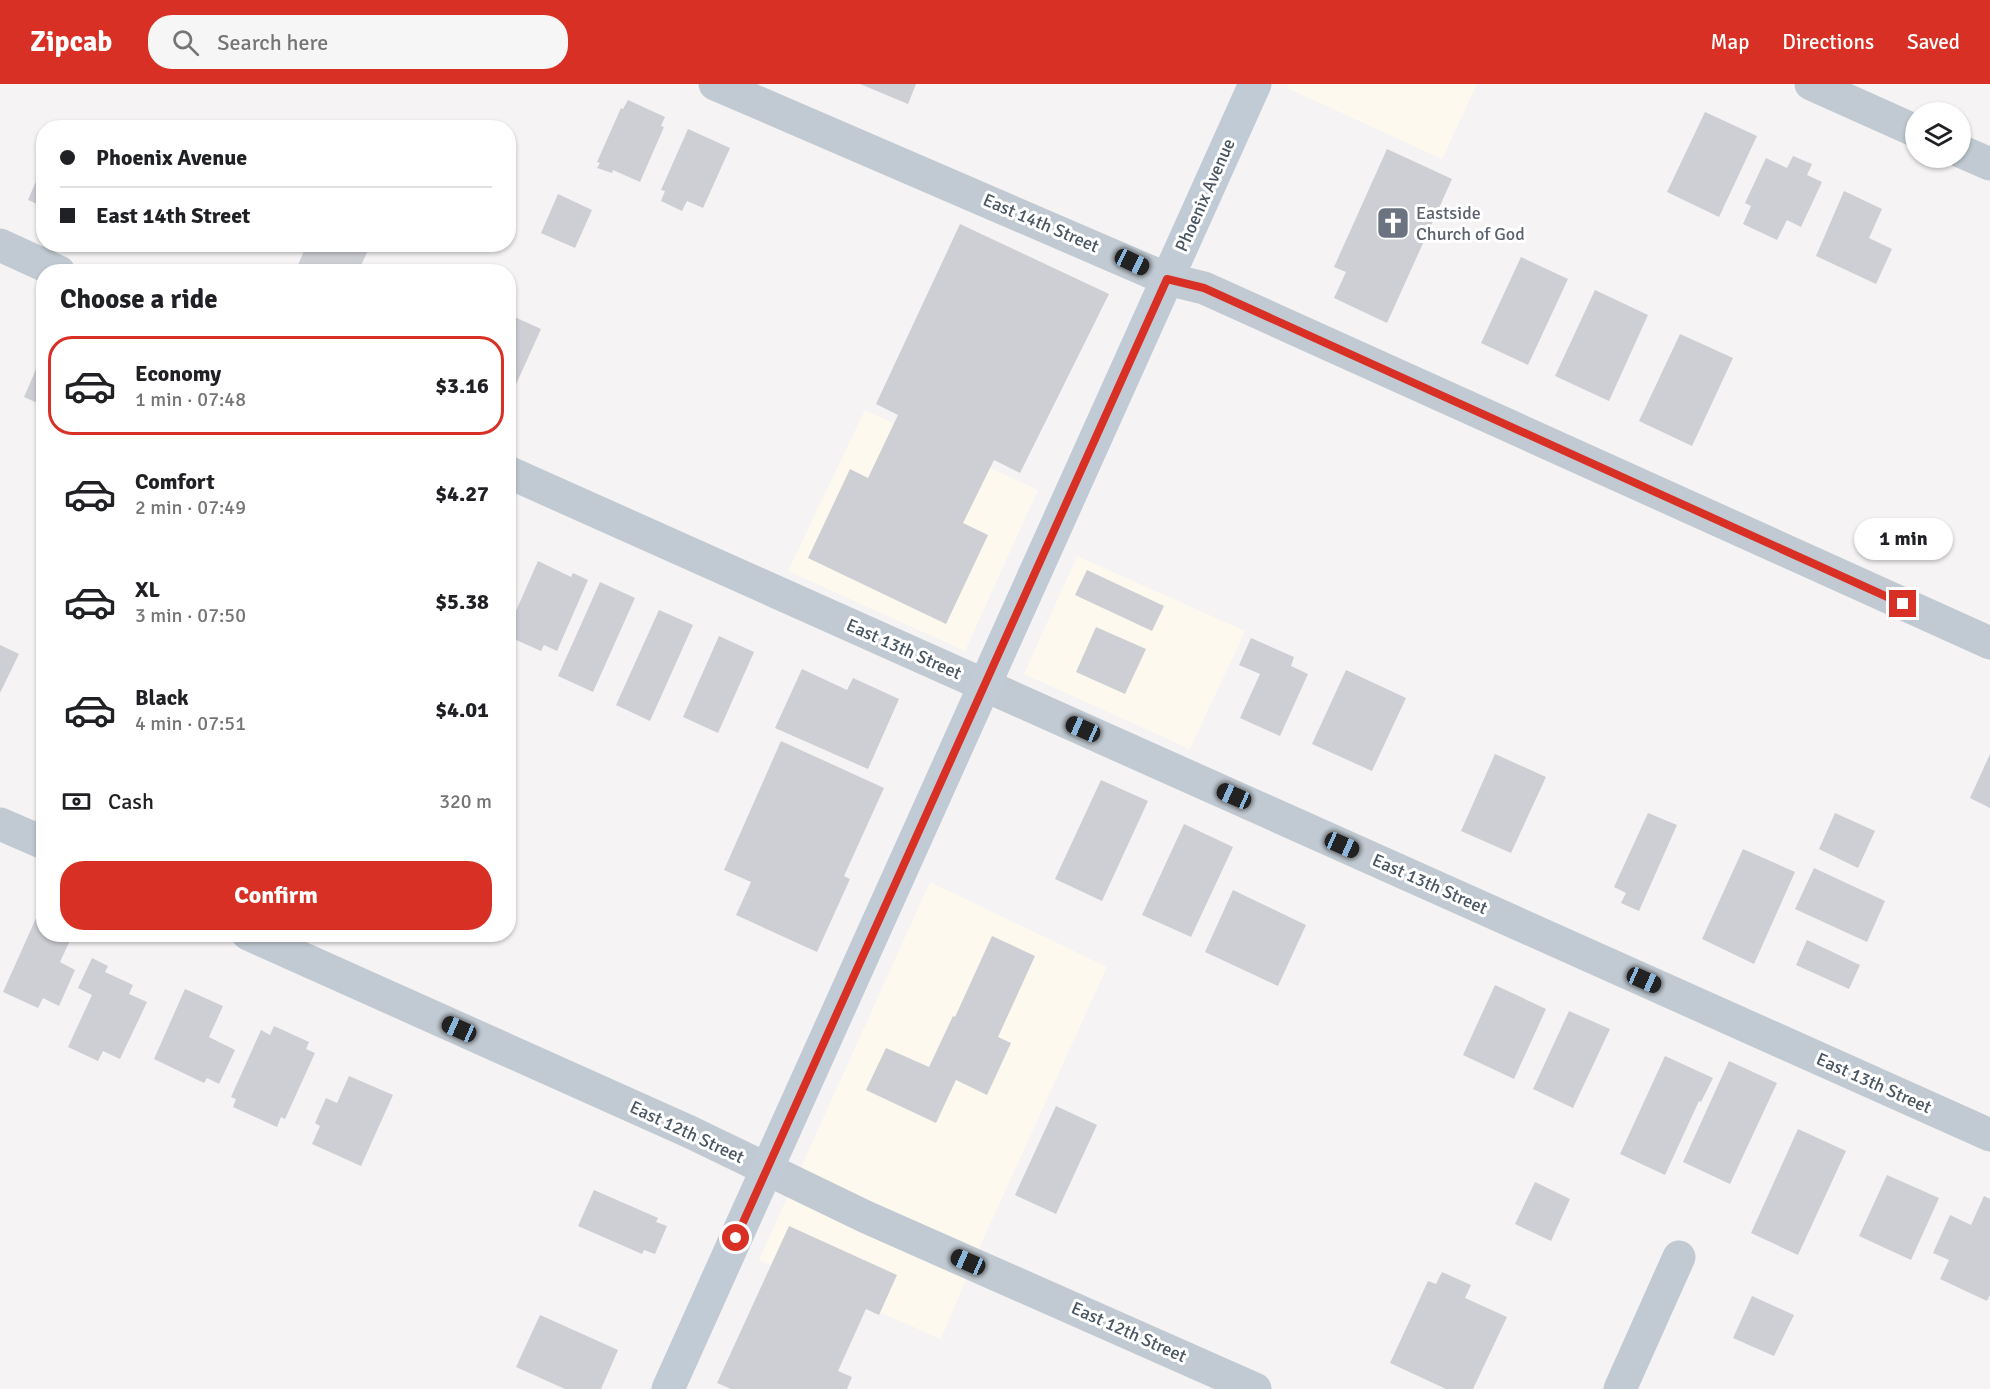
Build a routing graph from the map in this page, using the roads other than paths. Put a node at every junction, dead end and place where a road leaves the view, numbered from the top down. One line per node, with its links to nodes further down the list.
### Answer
1 (715, 84): 9 (street, East 14th Street)
2 (1255, 84): 9 (street, Phoenix Avenue)
3 (1811, 84): 4 (street)
4 (1905, 125)
5 (1971, 156): 6 (street)
6 (1990, 164)
7 (0, 245): 8 (street)
8 (42, 264)
9 (1167, 279): 11 (street, East 14th Street); 12 (street, Phoenix Avenue)
10 (516, 476): 12 (street, East 13th Street)
11 (1990, 643)
12 (984, 685): 16 (street, East 13th Street); 17 (street, Phoenix Avenue)
13 (0, 824): 14 (street)
14 (36, 840)
15 (266, 942): 17 (street, East 12th Street)
16 (1990, 1135)
17 (767, 1169): 19 (street, Phoenix Avenue); 20 (street, East 12th Street)
18 (1679, 1257): 21 (street)
19 (668, 1389)
20 (1256, 1389)
21 (1620, 1389)

